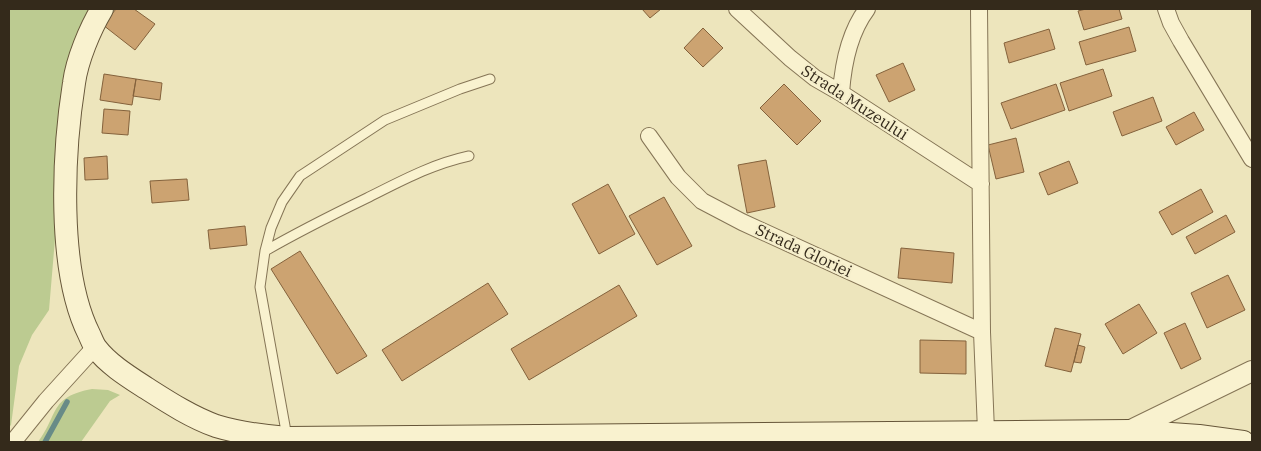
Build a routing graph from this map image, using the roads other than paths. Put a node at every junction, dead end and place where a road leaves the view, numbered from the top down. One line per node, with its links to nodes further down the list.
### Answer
1 (102, 9): 14 (main road)
2 (737, 9): 7 (street, Strada Muzeului)
3 (867, 9): 7 (street)
4 (979, 9): 11 (street)
5 (1166, 9): 10 (street)
6 (490, 79): 12 (lane)
7 (841, 93): 11 (street, Strada Muzeului)
8 (649, 136): 13 (street, Strada Gloriei)
9 (469, 156): 12 (lane)
10 (1252, 159)
11 (981, 184): 13 (street)
12 (265, 251): 19 (lane)
13 (982, 332): 16 (street)
14 (95, 347): 19 (main road); 20 (street)
15 (1252, 371): 17 (street)
16 (986, 431): 17 (main road); 19 (main road)
17 (1129, 431): 18 (main road)
18 (1152, 437): 21 (main road)
19 (274, 439)
20 (13, 442)
21 (1243, 442)

